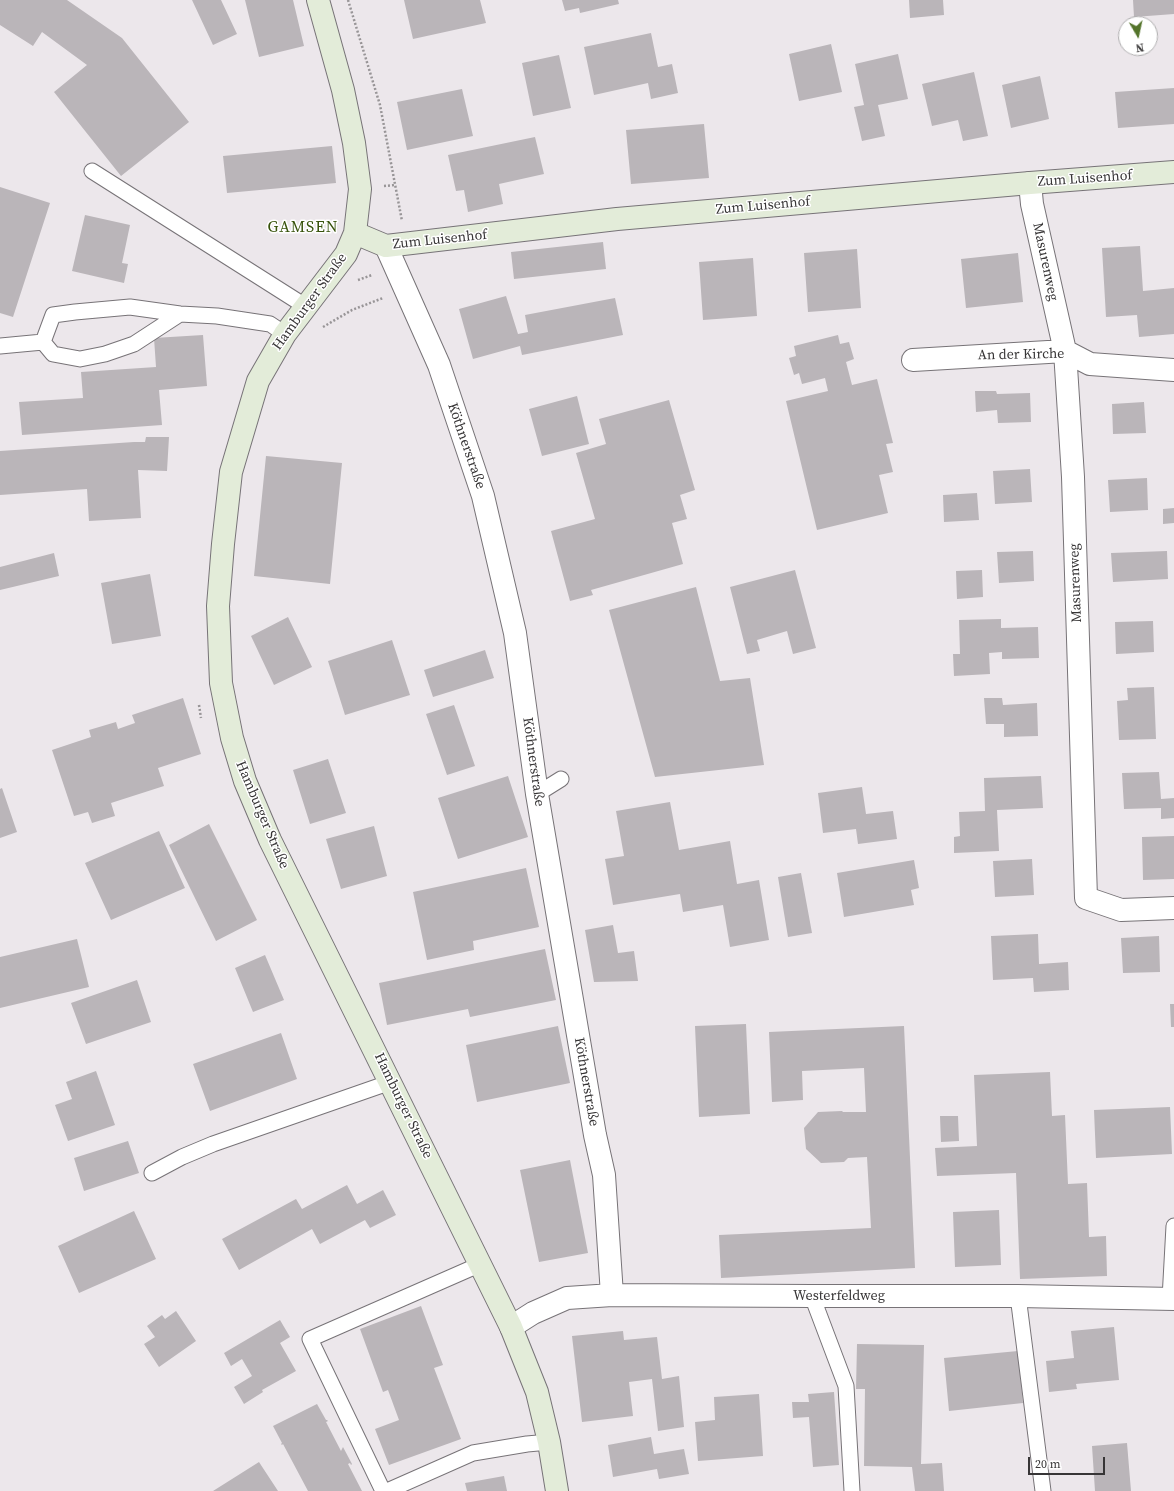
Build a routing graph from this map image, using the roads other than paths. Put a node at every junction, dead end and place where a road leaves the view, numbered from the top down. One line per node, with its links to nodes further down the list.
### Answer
1 (318, 0): 5 (street, Hamburger Straße)
2 (92, 171): 7 (lane)
3 (1174, 172): 4 (street, Zum Luisenhof)
4 (1030, 183): 6 (street, Zum Luisenhof); 12 (street, Masurenweg)
5 (355, 232): 6 (street, Zum Luisenhof); 7 (street, Hamburger Straße)
6 (386, 246): 16 (street, Köthnerstraße)
7 (305, 306): 9 (street, Hamburger Straße)
8 (180, 314): 9 (lane); 10 (lane); 10 (lane)
9 (285, 334): 18 (street, Hamburger Straße)
10 (43, 342): 11 (lane)
11 (0, 346)
12 (1065, 351): 13 (street, An der Kirche); 14 (street, An der Kirche); 17 (street, Masurenweg)
13 (913, 360)
14 (1174, 370)
15 (561, 779): 16 (lane)
16 (537, 794): 22 (street, Köthnerstraße)
17 (1174, 908)
18 (391, 1082): 19 (lane); 21 (street, Hamburger Straße)
19 (152, 1174)
20 (1174, 1226): 25 (lane)
21 (481, 1264): 26 (street, Hamburger Straße); 28 (lane)
22 (612, 1295): 23 (street, Westerfeldweg); 26 (street, Westerfeldweg)
23 (812, 1296): 24 (street, Westerfeldweg); 31 (lane)
24 (1018, 1296): 25 (street, Westerfeldweg); 32 (lane)
25 (1172, 1299)
26 (511, 1326): 27 (street, Hamburger Straße)
27 (549, 1442): 29 (lane); 30 (street, Hamburger Straße)
28 (383, 1491)
29 (387, 1491)
30 (557, 1491)
31 (852, 1491)
32 (1043, 1491)

